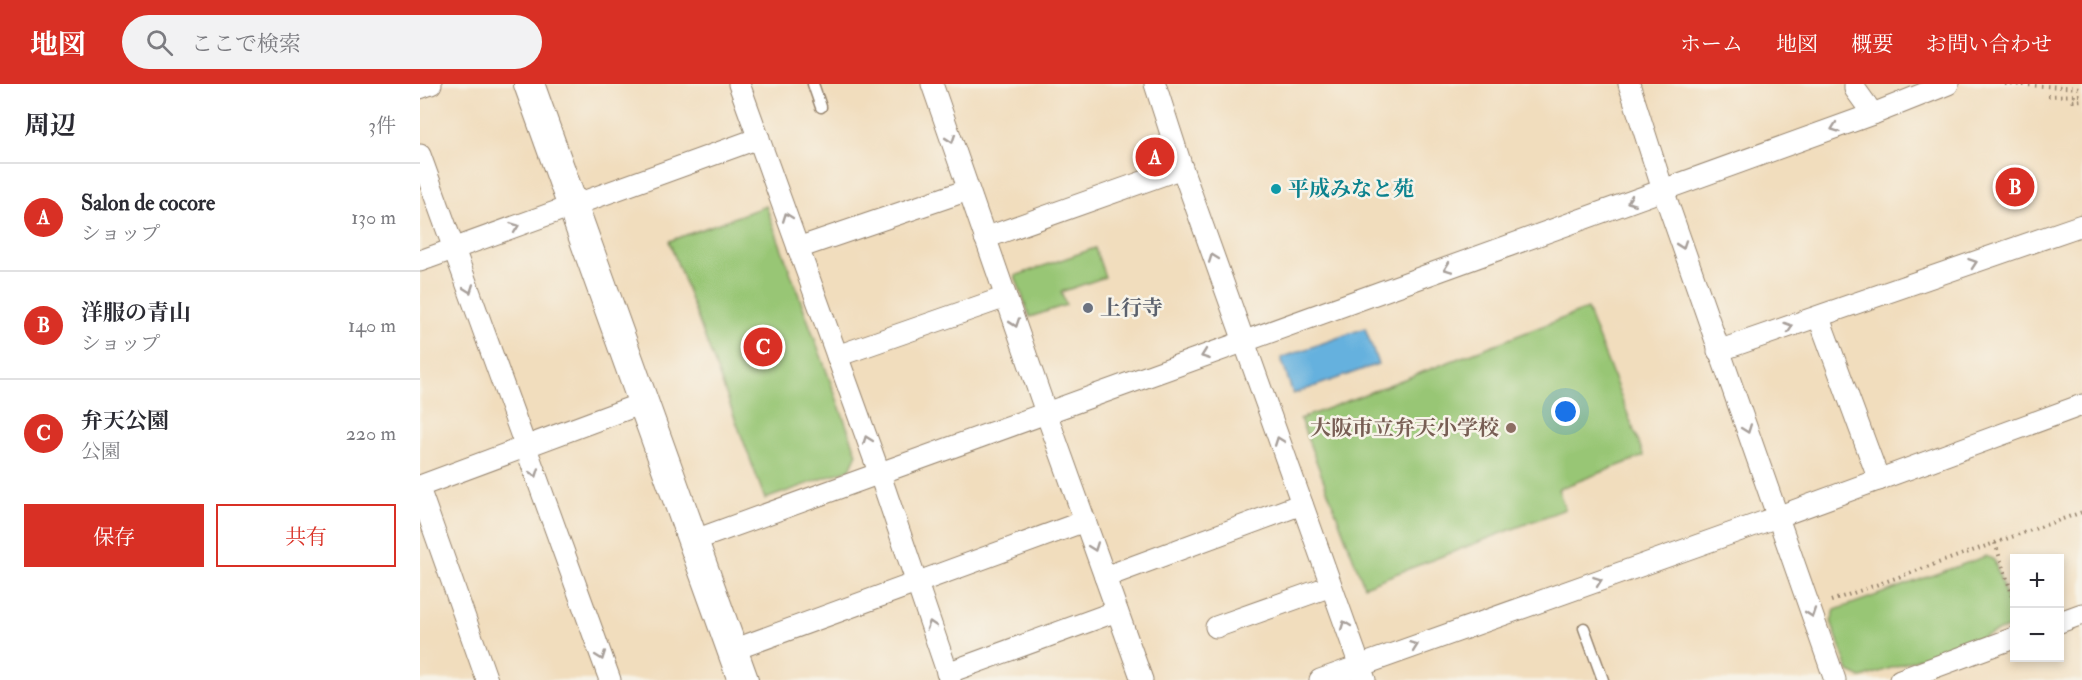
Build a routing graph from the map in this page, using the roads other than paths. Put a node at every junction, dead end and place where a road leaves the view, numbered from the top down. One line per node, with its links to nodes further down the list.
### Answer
1 (431, 84): 10 (street)
2 (529, 84): 18 (street)
3 (740, 84): 13 (street)
4 (813, 84): 11 (lane)
5 (932, 84): 16 (street, one-way to 16)
6 (1155, 84): 15 (street)
7 (1629, 84): 17 (street)
8 (1855, 84): 12 (street)
9 (1948, 84): 12 (street)
10 (420, 88)
11 (821, 107)
12 (1873, 114): 17 (street, one-way to 17)
13 (759, 138): 18 (street); 22 (street, one-way to 13)
14 (420, 155): 21 (street)
15 (1182, 168): 20 (street); 26 (street, one-way to 15)
16 (968, 190): 20 (street); 22 (street)
17 (1663, 190): 26 (street, one-way to 26); 27 (street, one-way to 27)
18 (572, 206): 21 (street, one-way to 18); 29 (street)
19 (2082, 225): 25 (street, one-way to 19)
20 (985, 238): 24 (street)
21 (455, 248): 23 (street); 32 (street, one-way to 32)
22 (798, 248): 28 (street)
23 (420, 261)
24 (1006, 297): 28 (street); 31 (street, one-way to 31)
25 (1819, 318): 27 (street, one-way to 25); 34 (street)
26 (1243, 341): 31 (street, one-way to 31); 37 (street, one-way to 26)
27 (1718, 351): 38 (street, one-way to 38)
28 (837, 356): 33 (street, one-way to 28)
29 (643, 403): 32 (street); 40 (street)
30 (2082, 405): 34 (street)
31 (1047, 414): 33 (street); 39 (street)
32 (525, 446): 35 (street); 54 (street, one-way to 54)
33 (879, 472): 40 (street); 42 (street)
34 (1879, 480): 38 (street)
35 (420, 486)
36 (420, 491): 53 (street)
37 (1302, 504): 41 (street); 43 (street)
38 (1778, 516): 51 (street, one-way to 38); 59 (street, one-way to 59)
39 (1085, 521): 41 (street, one-way to 41); 42 (street)
40 (694, 540): 50 (street)
41 (1105, 577): 44 (street)
42 (917, 581): 50 (street); 52 (street, one-way to 42)
43 (1331, 586): 47 (street); 51 (street, one-way to 43)
44 (1117, 611): 52 (street); 56 (street)
45 (2082, 614): 46 (street)
46 (2064, 621)
47 (1216, 627)
48 (1584, 628): 58 (lane)
49 (2010, 639): 60 (street)
50 (733, 650): 55 (street)
51 (1362, 673): 57 (street)
52 (948, 676)
53 (487, 680)
54 (610, 680)
55 (743, 680)
56 (1142, 680)
57 (1320, 680)
58 (1603, 680)
59 (1835, 680)
60 (1900, 680)

